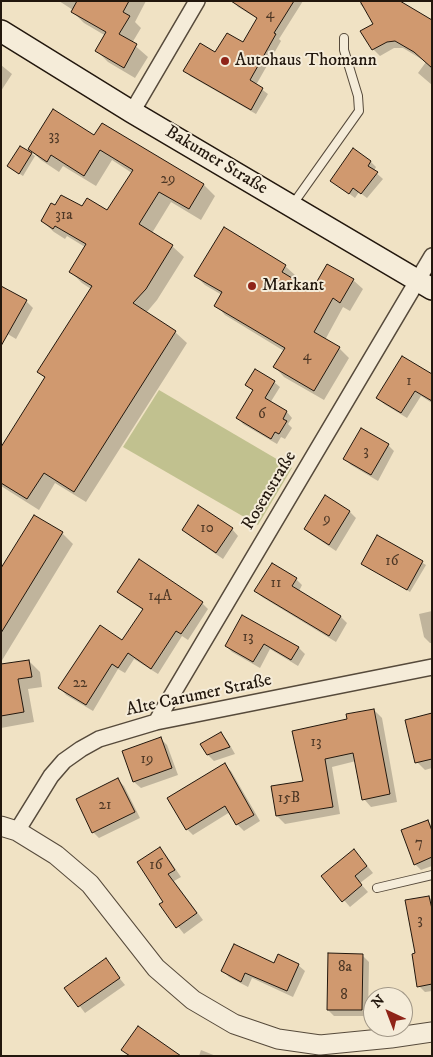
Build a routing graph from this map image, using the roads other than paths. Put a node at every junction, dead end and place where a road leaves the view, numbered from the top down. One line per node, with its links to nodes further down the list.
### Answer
1 (197, 1): 4 (street)
2 (1, 31): 4 (main road, Bakumer Straße)
3 (344, 38): 5 (lane)
4 (132, 112): 5 (main road, Bakumer Straße)
5 (292, 206): 7 (main road, Bakumer Straße)
6 (432, 256): 7 (street, Rosenstraße)
7 (424, 285): 9 (street, Rosenstraße)
8 (432, 667): 9 (street, Alte Carumer Straße)
9 (156, 722): 10 (street, Alte Carumer Straße)
10 (9, 829): 13 (street)
11 (432, 875): 12 (lane)
12 (377, 888)
13 (432, 1032)

